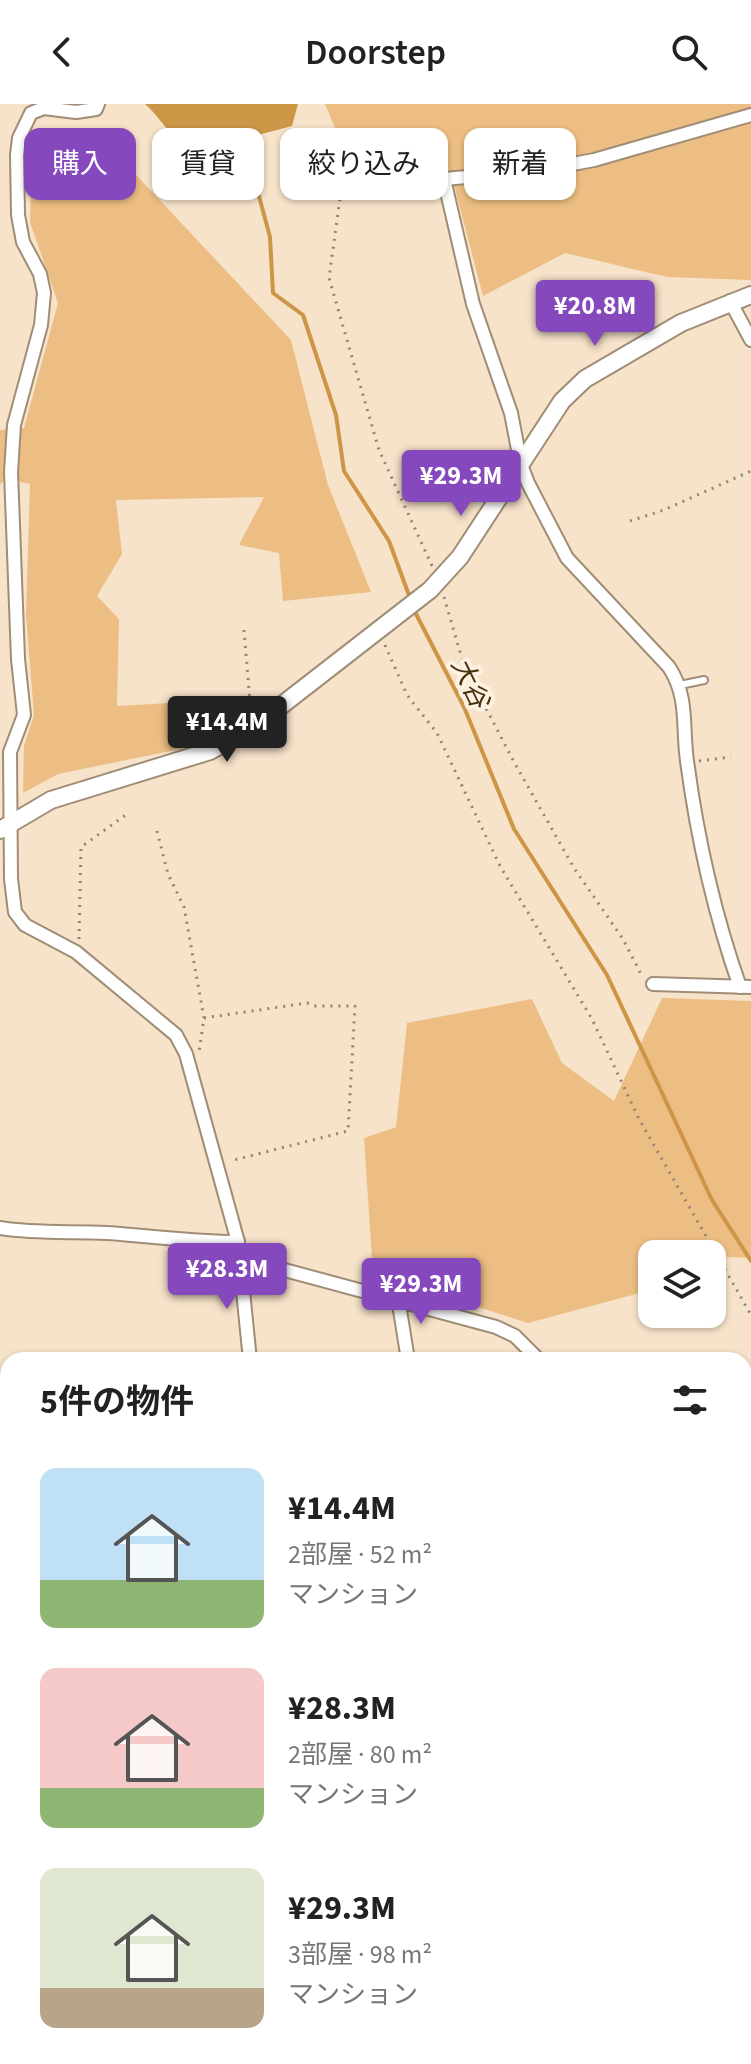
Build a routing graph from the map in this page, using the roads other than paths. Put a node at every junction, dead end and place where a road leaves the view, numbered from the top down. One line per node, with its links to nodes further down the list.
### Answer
1 (98, 104): 11 (street)
2 (751, 115): 3 (street)
3 (448, 179)
4 (448, 196): 8 (street)
5 (751, 295): 6 (street)
6 (730, 301): 7 (street); 8 (street)
7 (751, 340)
8 (521, 465): 10 (street); 11 (street)
9 (704, 680): 10 (lane)
10 (680, 685): 13 (street)
11 (6, 827): 15 (street)
12 (653, 984): 13 (street)
13 (745, 987)
14 (0, 1228): 15 (street)
15 (238, 1242): 16 (street)
16 (240, 1258): 17 (street); 18 (street)
17 (398, 1298): 19 (street); 20 (street)
18 (249, 1352)
19 (407, 1352)
20 (531, 1352)

